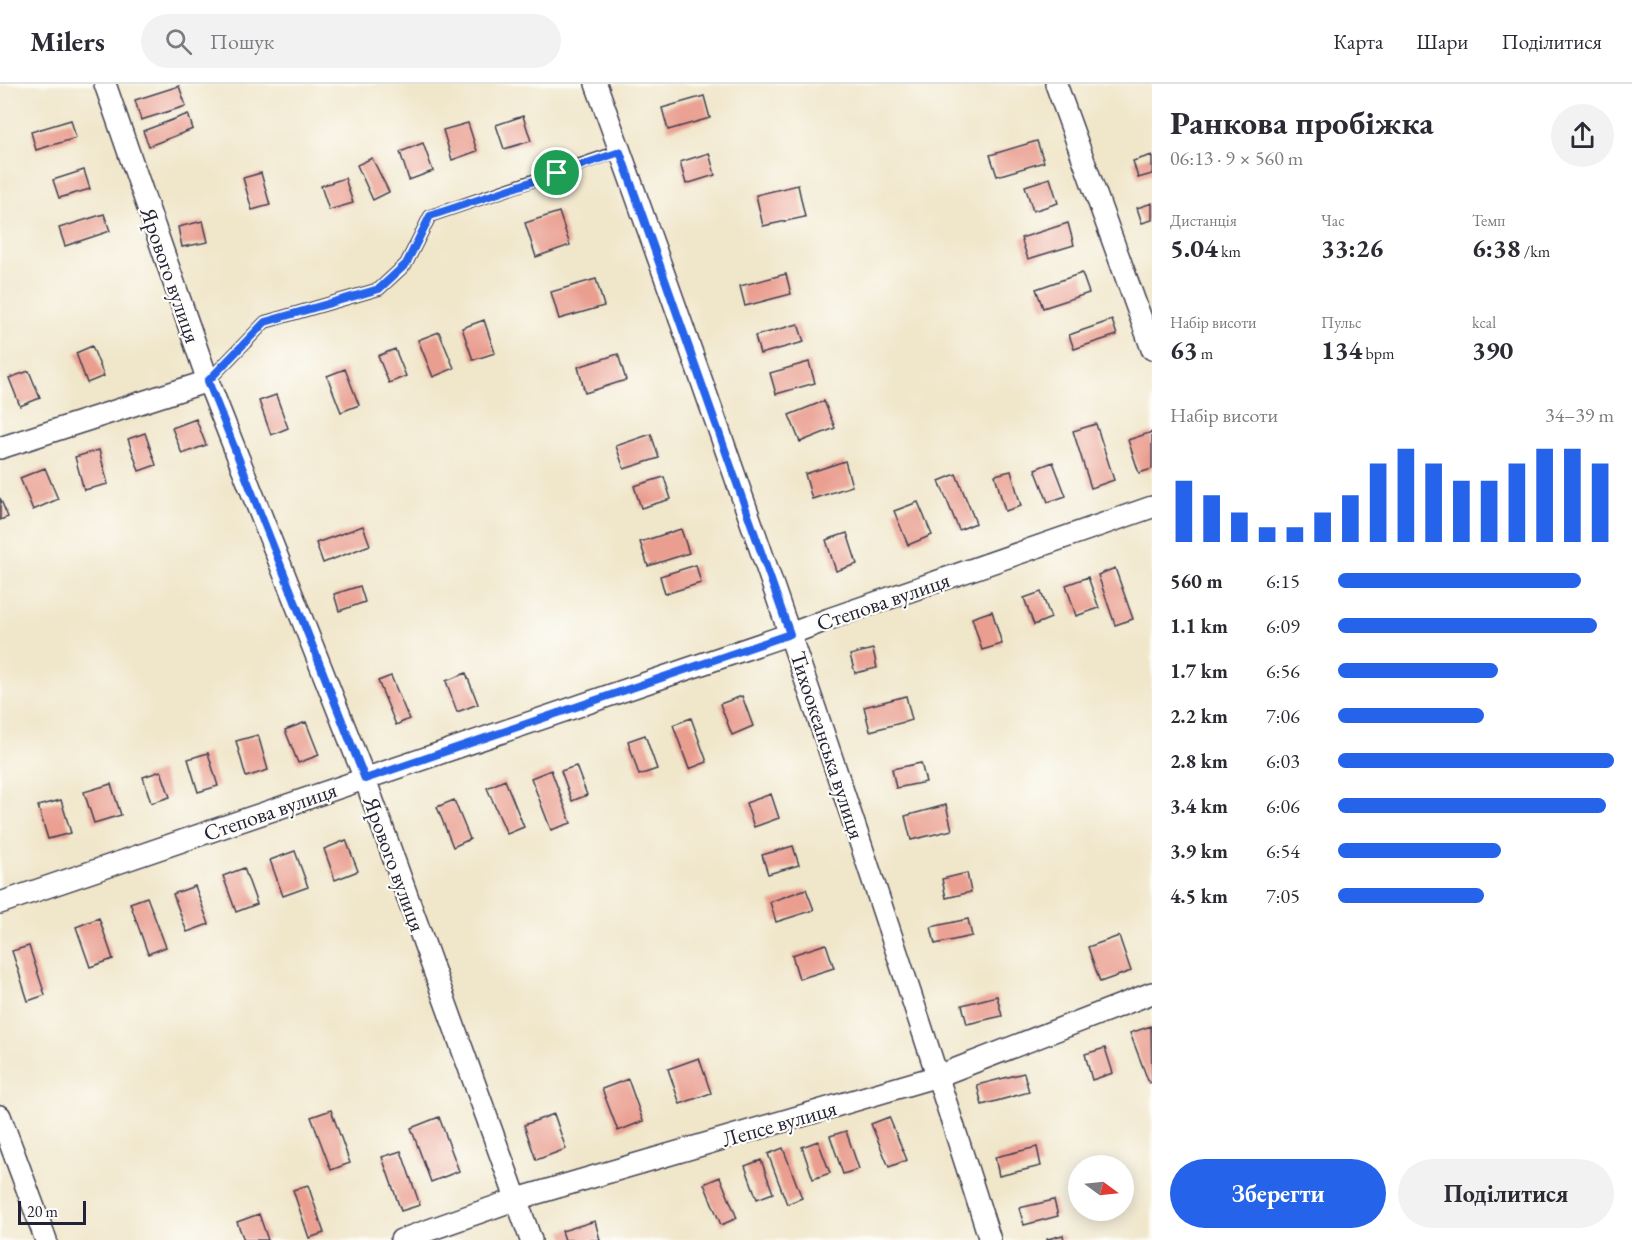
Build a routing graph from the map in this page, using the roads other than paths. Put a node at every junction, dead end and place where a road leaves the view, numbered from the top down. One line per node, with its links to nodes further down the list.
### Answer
1 (105, 84): 6 (street, Ярового вулиця)
2 (596, 84): 4 (street, Тихоокеанська вулиця)
3 (1056, 84): 5 (street)
4 (620, 152): 6 (lane); 9 (street, Тихоокеанська вулиця)
5 (1152, 349)
6 (208, 381): 7 (street); 10 (street, Ярового вулиця)
7 (0, 448)
8 (1152, 507): 9 (street, Степова вулиця)
9 (790, 634): 10 (street, Степова вулиця); 13 (street, Тихоокеанська вулиця)
10 (365, 779): 11 (street, Степова вулиця); 15 (street, Ярового вулиця)
11 (0, 903)
12 (1152, 993): 13 (street, Лепсе вулиця)
13 (938, 1076): 15 (street, Лепсе вулиця); 19 (street, Тихоокеанська вулиця)
14 (0, 1116): 16 (street)
15 (517, 1199): 17 (street, Лепсе вулиця); 18 (street, Ярового вулиця)
16 (46, 1240)
17 (401, 1240)
18 (531, 1240)
19 (990, 1240)

